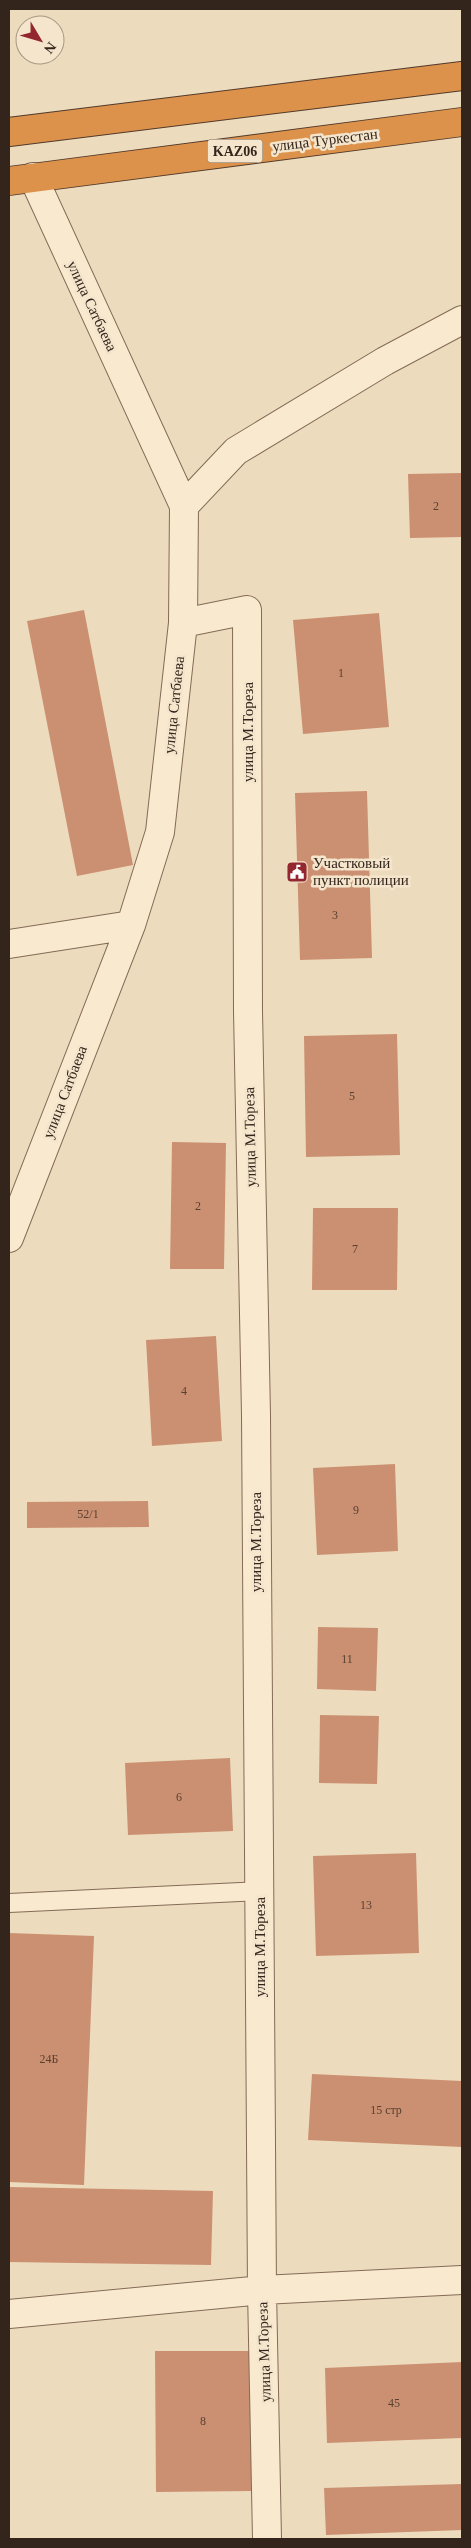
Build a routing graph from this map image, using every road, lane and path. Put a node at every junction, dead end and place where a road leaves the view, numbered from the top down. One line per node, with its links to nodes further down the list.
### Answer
1 (462, 76): 3 (highway)
2 (462, 122): 4 (highway, улица Туркестан / KАZ06)
3 (9, 132)
4 (21, 179): 6 (street, улица Сатбаева)
5 (462, 320): 6 (street)
6 (184, 506): 7 (street, улица Сатбаева)
7 (183, 623): 8 (street, улица Сатбаева); 11 (street, улица М.Тореза)
8 (130, 925): 9 (street); 10 (street, улица Сатбаева)
9 (9, 944)
10 (9, 1238)
11 (260, 1891): 12 (lane); 14 (street, улица М.Тореза)
12 (9, 1903)
13 (462, 2280): 14 (street)
14 (262, 2290): 15 (street); 16 (street, улица М.Тореза)
15 (9, 2314)
16 (267, 2539)

